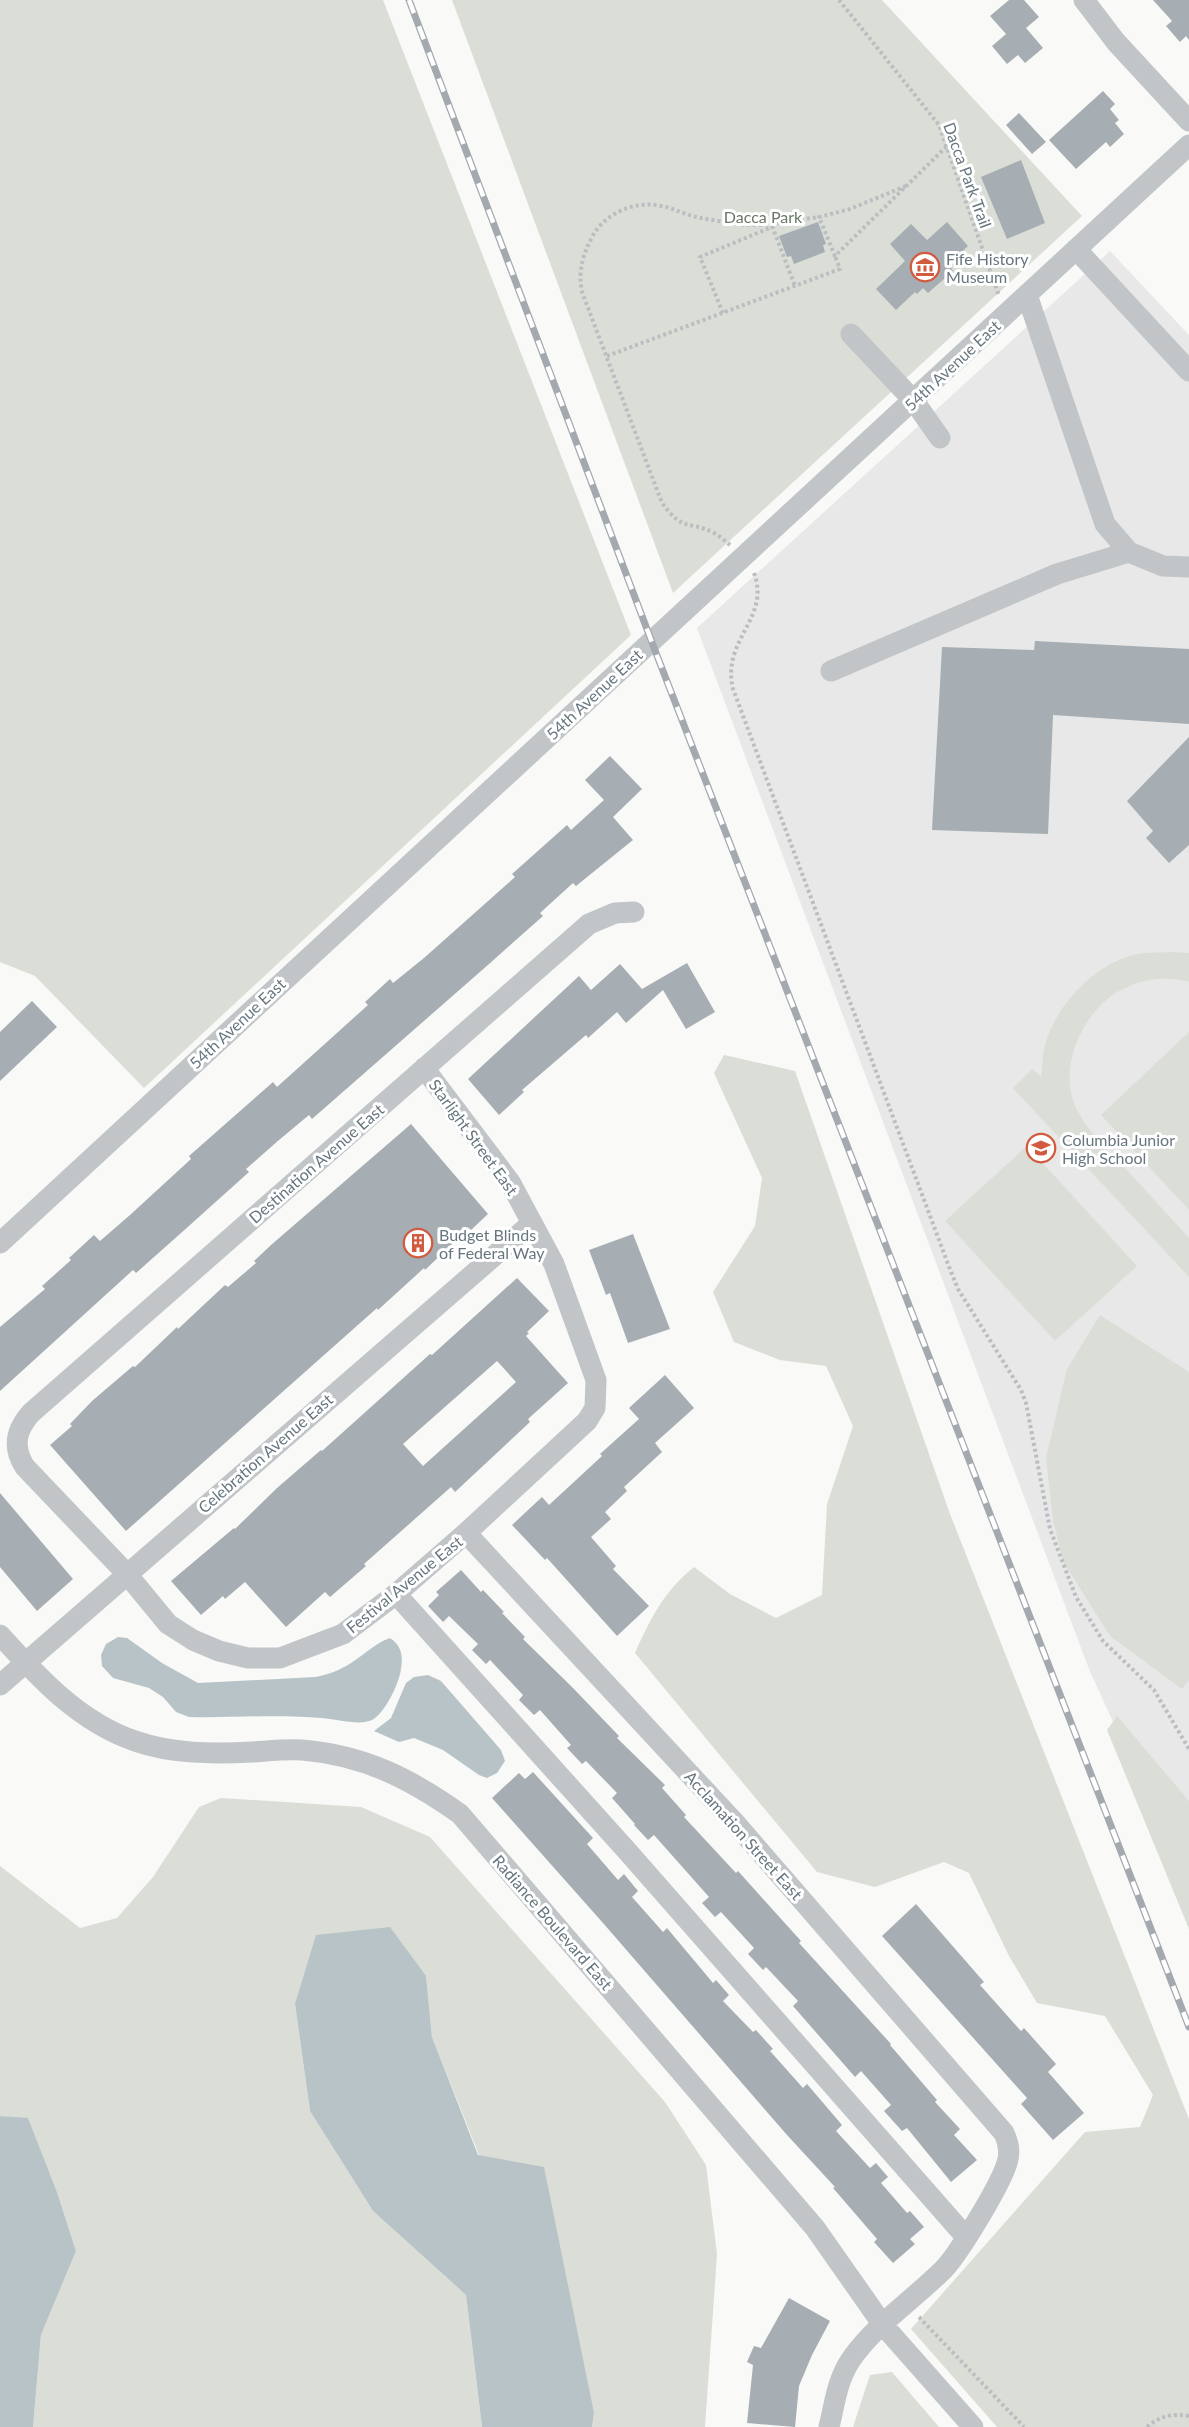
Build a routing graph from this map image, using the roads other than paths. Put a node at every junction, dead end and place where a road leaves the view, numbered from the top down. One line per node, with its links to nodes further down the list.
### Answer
1 (1084, 0): 2 (street)
2 (1189, 121)
3 (1189, 145): 4 (street, 54th Avenue East)
4 (1076, 249): 5 (street, 54th Avenue East); 7 (street)
5 (1027, 295): 8 (street, 54th Avenue East); 10 (street)
6 (851, 334): 8 (street)
7 (1189, 371)
8 (914, 401): 9 (street); 16 (street, 54th Avenue East)
9 (939, 438)
10 (1129, 552): 11 (street); 12 (street)
11 (1189, 567)
12 (831, 671)
13 (634, 912): 14 (street, Destination Avenue East)
14 (424, 1068): 15 (street, Starlight Street East); 18 (street, Destination Avenue East)
15 (532, 1223): 17 (street, Starlight Street East); 20 (street, Celebration Avenue East)
16 (0, 1243)
17 (595, 1408): 19 (street, Festival Avenue East)
18 (17, 1439): 20 (street, Festival Avenue East)
19 (466, 1533): 21 (street, Festival Avenue East); 25 (street, Acclamation Street East)
20 (126, 1573): 21 (street, Festival Avenue East); 23 (street, Celebration Avenue East)
21 (396, 1594): 25 (street)
22 (0, 1635): 23 (street, Radiance Boulevard East)
23 (26, 1664): 24 (street, Celebration Avenue East); 26 (street, Radiance Boulevard East)
24 (0, 1685)
25 (966, 2237): 26 (street)
26 (883, 2325): 27 (street); 28 (street, Radiance Boulevard East)
27 (830, 2427)
28 (973, 2427)

